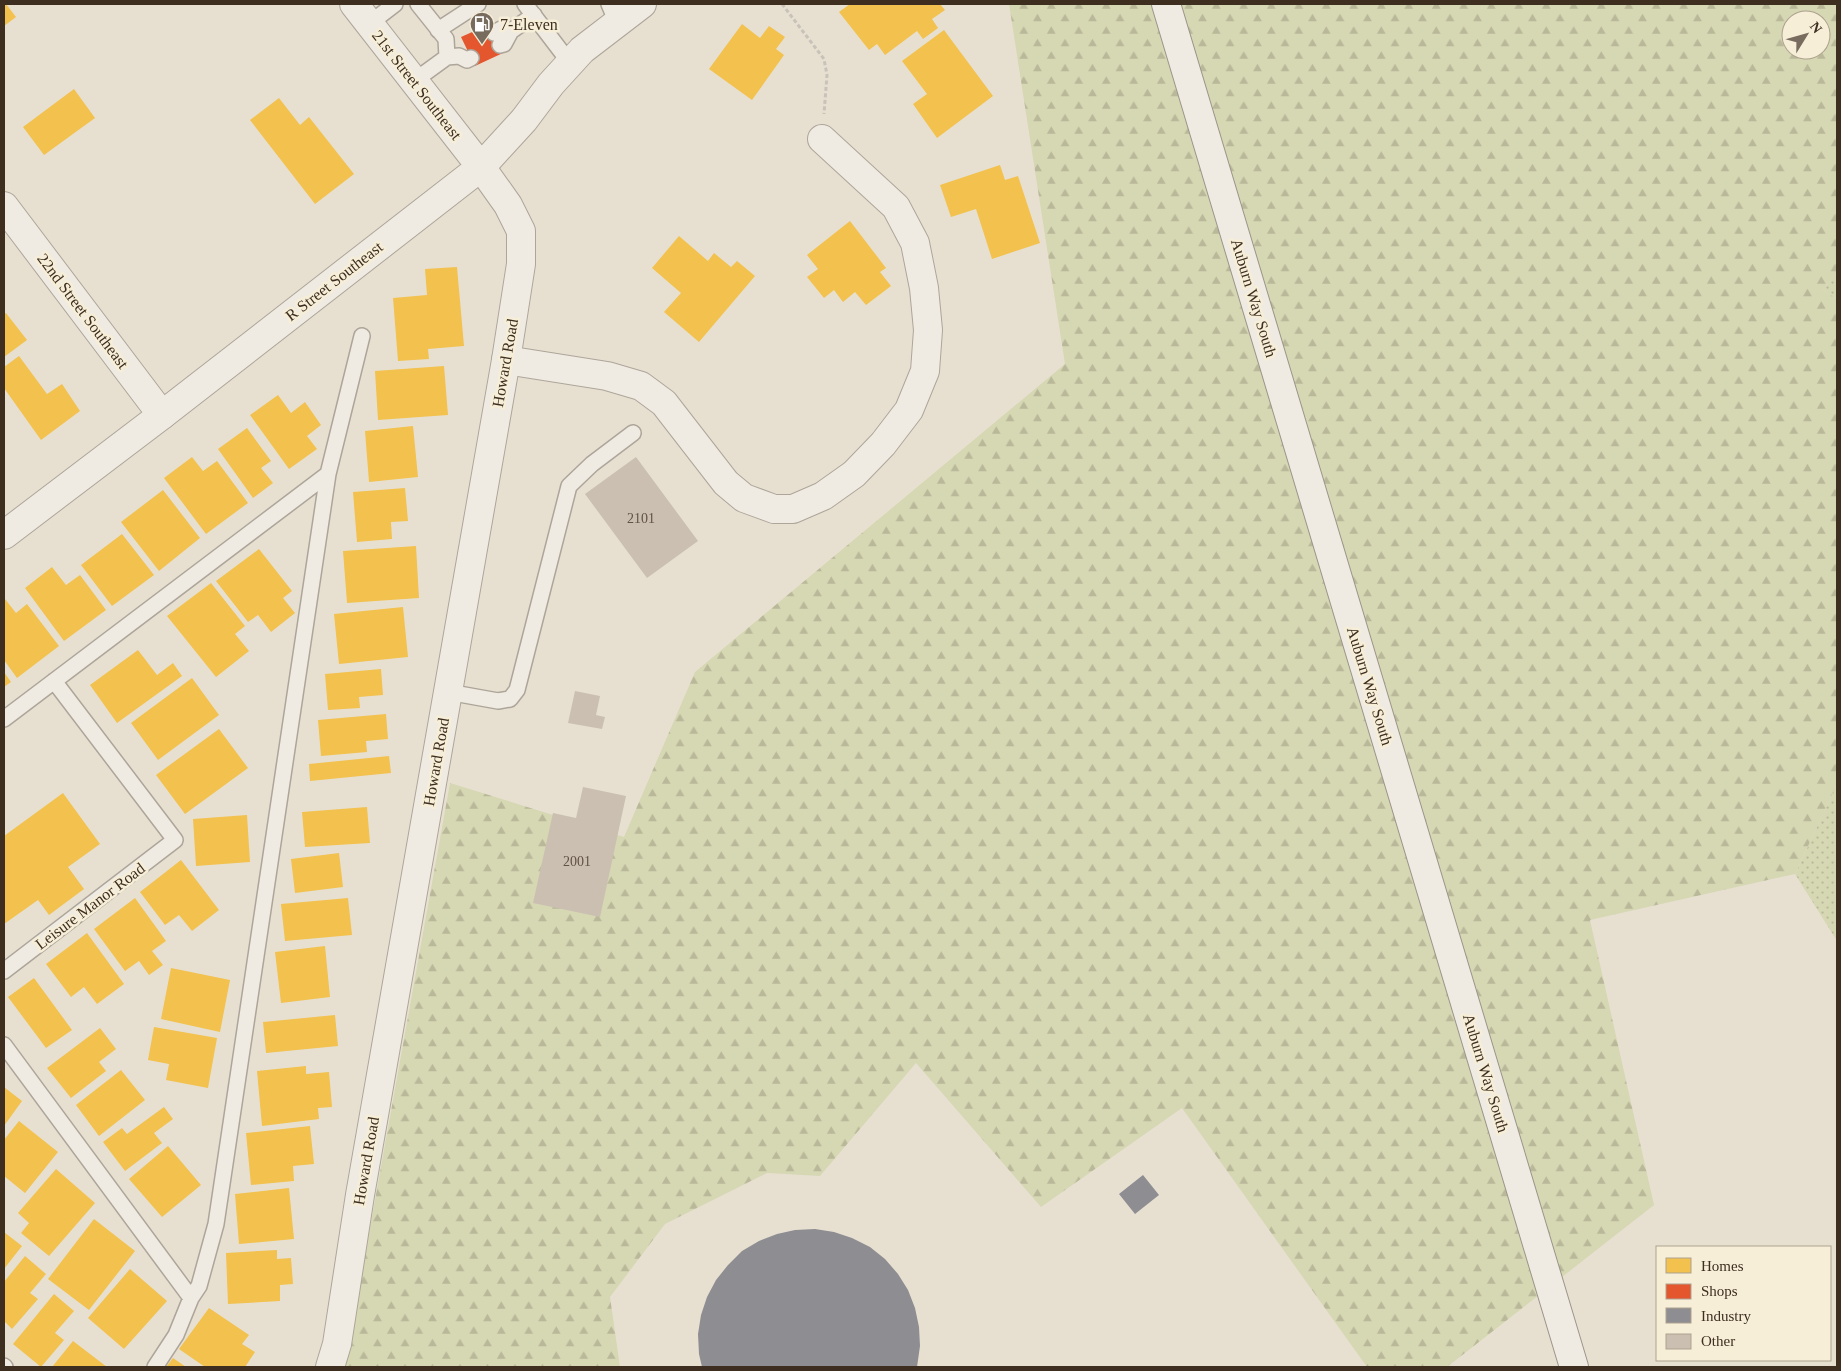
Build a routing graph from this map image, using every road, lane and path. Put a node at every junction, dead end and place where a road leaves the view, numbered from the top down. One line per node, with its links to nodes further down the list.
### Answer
1 (395, 4): 9 (lane)
2 (418, 4): 10 (lane)
3 (478, 4): 10 (lane)
4 (642, 4): 8 (street, R Street Southeast)
5 (782, 4): 14 (path)
6 (1166, 4): 31 (street, Auburn Way South)
7 (529, 10): 11 (lane); 12 (lane)
8 (613, 13): 12 (street, R Street Southeast)
9 (362, 14): 13 (street, 21st Street Southeast)
10 (438, 30): 13 (lane)
11 (497, 39)
12 (570, 63): 15 (street, R Street Southeast)
13 (414, 81): 15 (street, 21st Street Southeast)
14 (822, 139): 18 (street)
15 (481, 167): 18 (street, Howard Road); 19 (street, R Street Southeast)
16 (4, 206): 19 (street, 22nd Street Southeast)
17 (362, 336): 21 (lane)
18 (506, 360): 24 (street, Howard Road)
19 (162, 415): 22 (street, R Street Southeast)
20 (633, 433): 24 (lane)
21 (328, 474): 23 (lane); 28 (lane)
22 (4, 535)
23 (54, 681): 25 (lane); 26 (lane, Leisure Manor Road)
24 (448, 692): 30 (street, Howard Road)
25 (4, 719)
26 (4, 971)
27 (4, 1045): 28 (lane)
28 (191, 1298): 29 (lane)
29 (155, 1367)
30 (330, 1367)
31 (1574, 1367)

